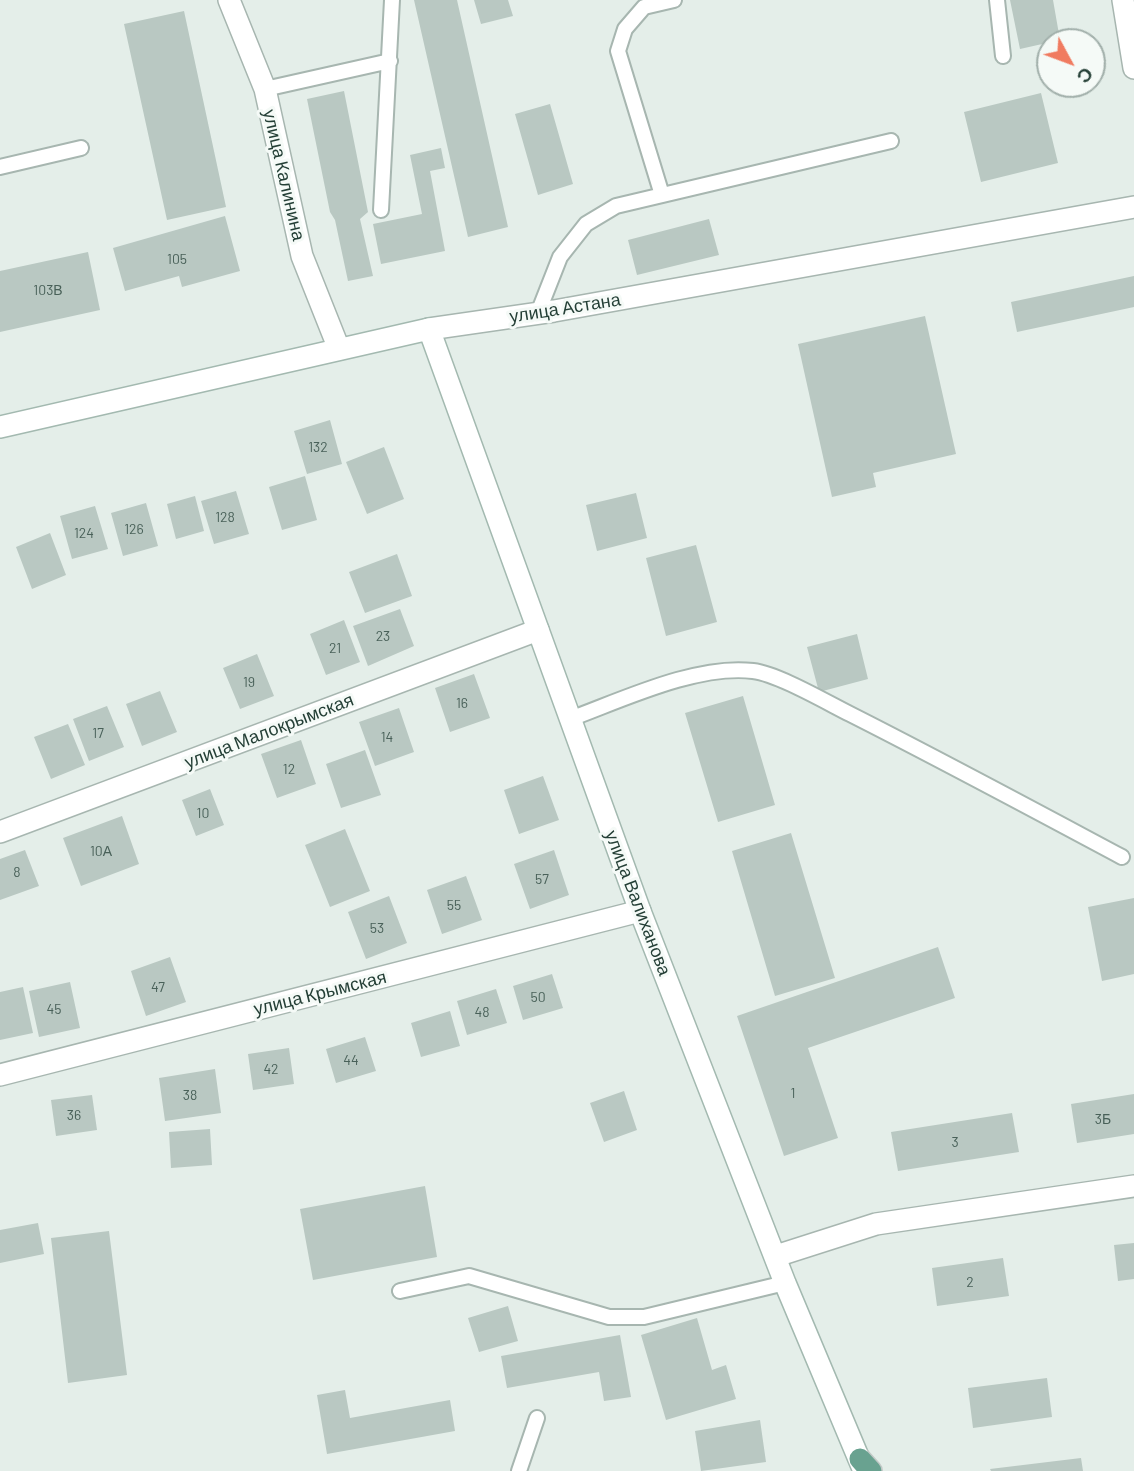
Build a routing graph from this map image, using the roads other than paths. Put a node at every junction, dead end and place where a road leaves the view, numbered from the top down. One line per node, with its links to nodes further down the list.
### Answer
1 (229, 0): 9 (street, улица Калинина)
2 (392, 0): 7 (lane)
3 (674, 0): 13 (lane)
4 (997, 0): 6 (lane)
5 (1123, 0): 8 (street)
6 (1003, 56)
7 (390, 61): 9 (lane); 15 (lane)
8 (1134, 68)
9 (265, 89): 18 (street, улица Калинина)
10 (891, 141): 13 (lane)
11 (81, 148): 12 (lane)
12 (0, 167)
13 (662, 195): 16 (lane)
14 (1134, 207): 16 (street, улица Астана)
15 (381, 210)
16 (538, 313): 17 (street, улица Астана)
17 (429, 329): 18 (street, улица Астана); 20 (street, улица Валиханова)
18 (339, 349): 19 (street, улица Астана)
19 (0, 427)
20 (538, 630): 21 (street, улица Валиханова); 22 (street, улица Малокрымская)
21 (570, 719): 23 (lane); 24 (street, улица Валиханова)
22 (0, 832)
23 (1122, 858)
24 (640, 911): 25 (street, улица Крымская); 27 (street, улица Валиханова)
25 (0, 1075)
26 (1134, 1186): 27 (street)
27 (776, 1256): 28 (street, улица Валиханова)
28 (785, 1283): 29 (lane); 31 (street, улица Валиханова)
29 (400, 1291)
30 (537, 1418): 32 (lane)
31 (865, 1467)
32 (519, 1471)

